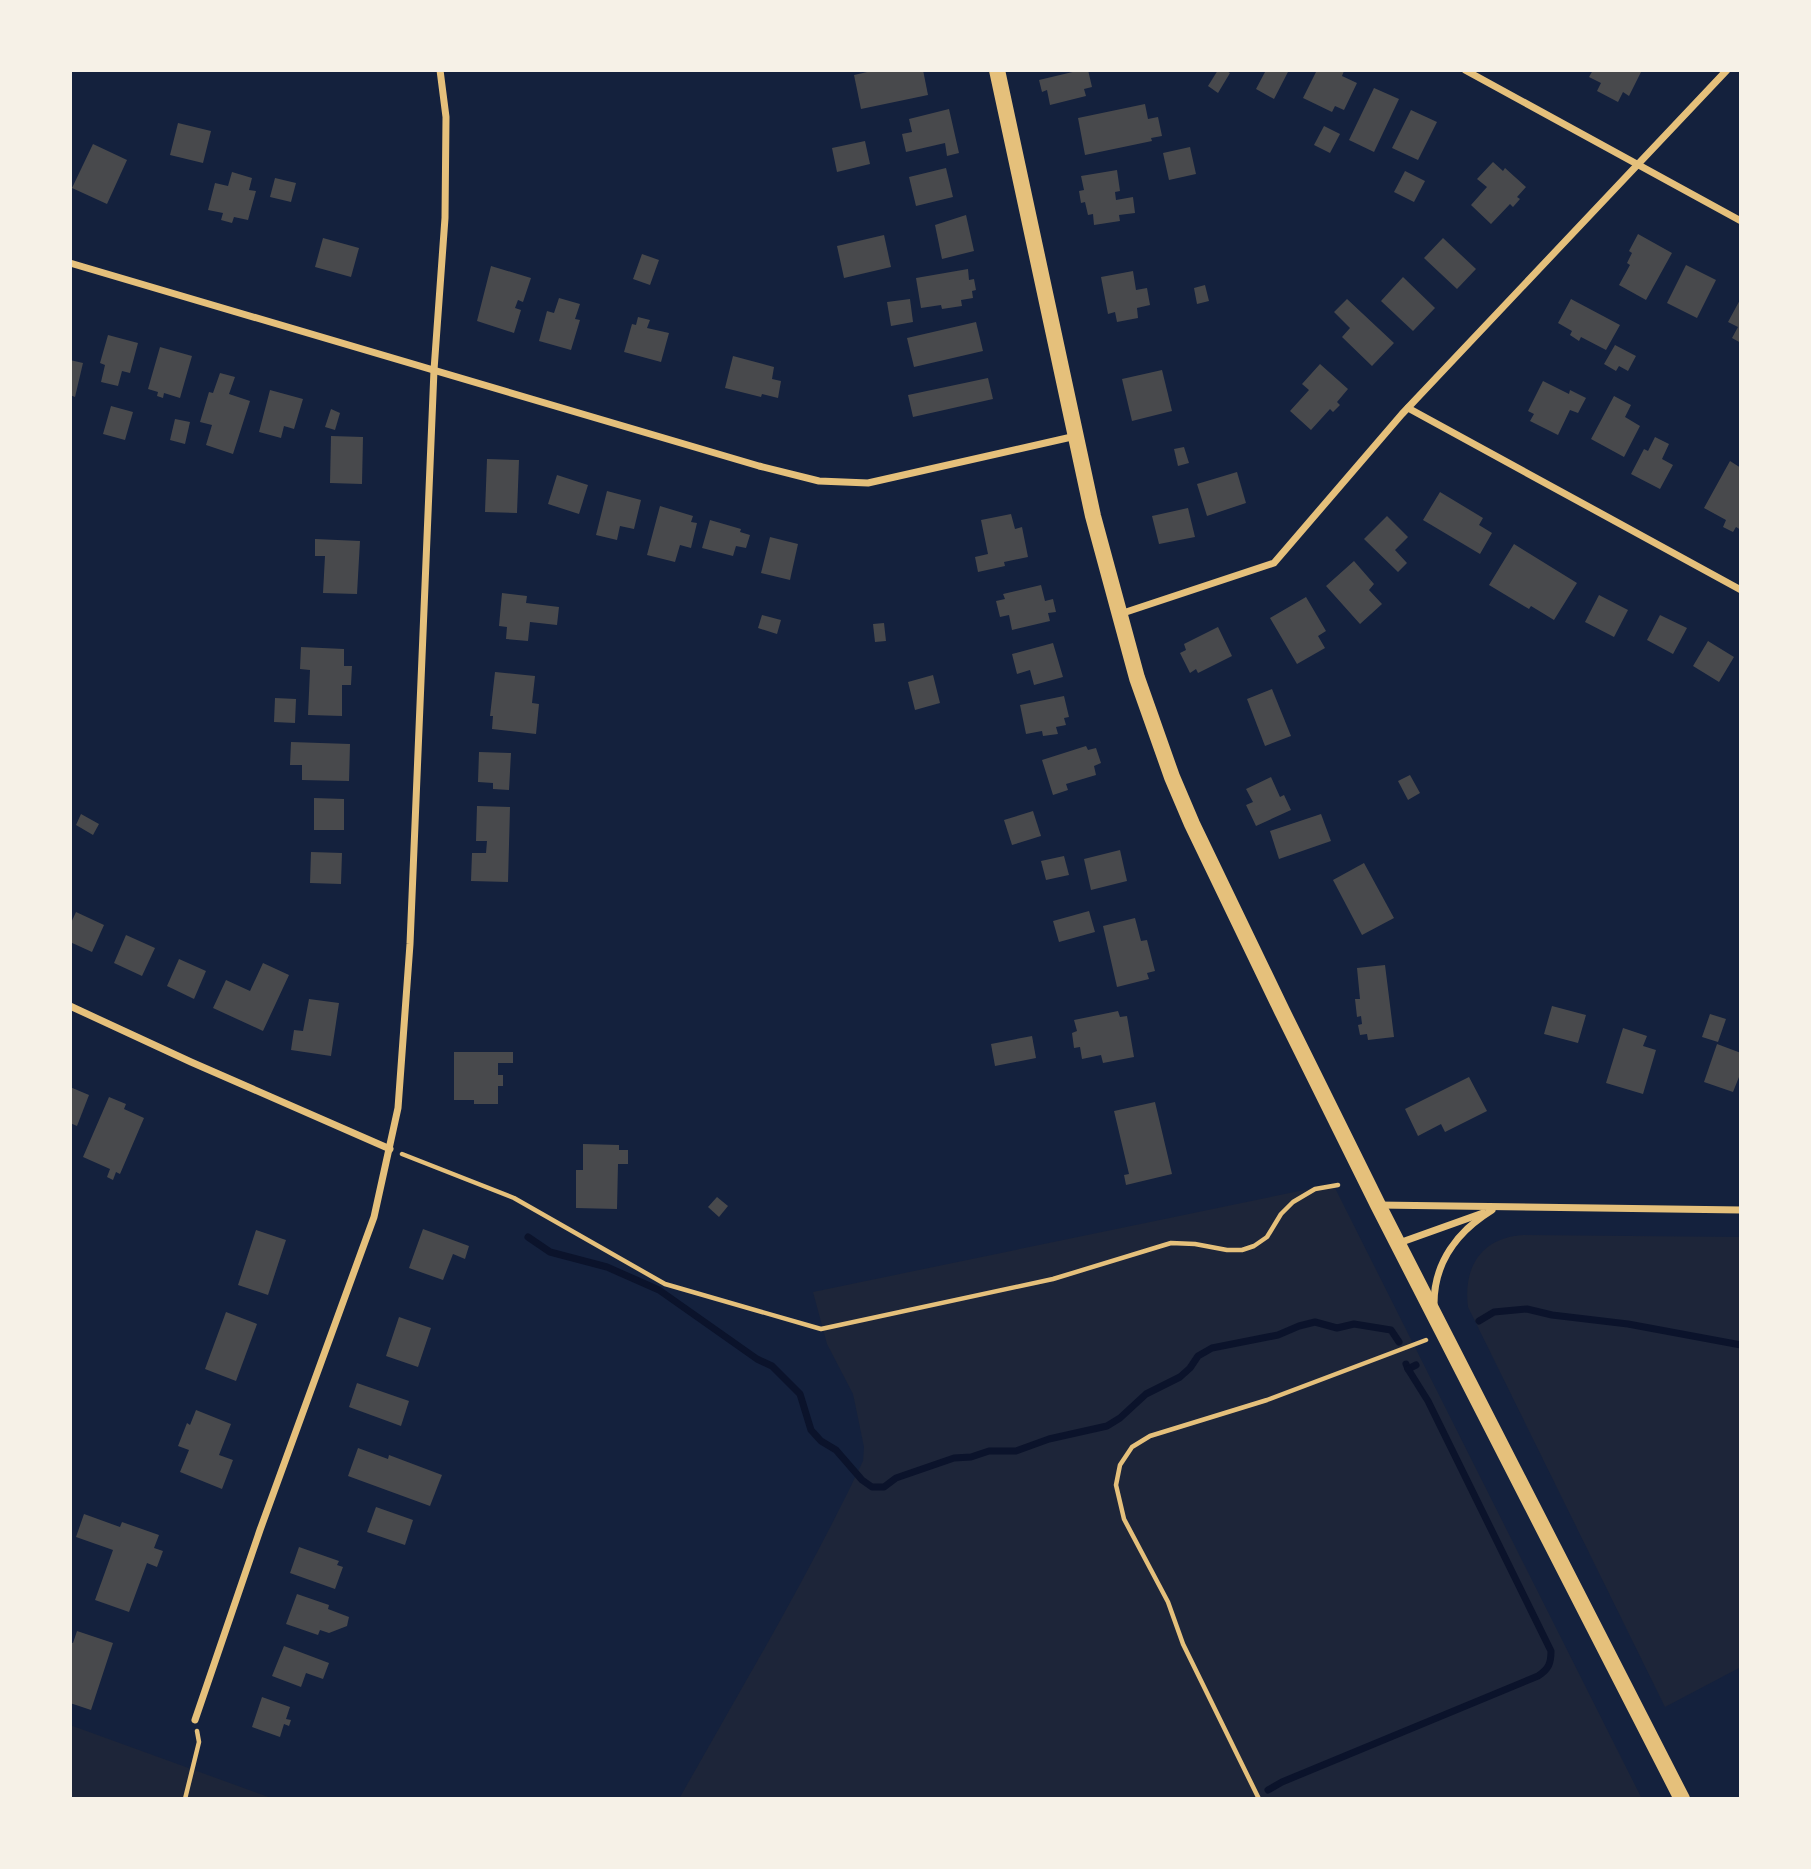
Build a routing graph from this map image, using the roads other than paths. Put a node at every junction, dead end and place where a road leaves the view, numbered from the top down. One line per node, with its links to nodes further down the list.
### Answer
1 (440, 70): 8 (street)
2 (997, 70): 10 (main road)
3 (1465, 70): 5 (street)
4 (1727, 70): 5 (street)
5 (1639, 166): 6 (street); 9 (street)
6 (1741, 221)
7 (70, 263): 8 (street)
8 (434, 370): 10 (street); 14 (street)
9 (1408, 408): 11 (street); 12 (street)
10 (1076, 436): 12 (main road)
11 (1741, 590)
12 (1119, 615): 15 (main road)
13 (70, 1006): 14 (street)
14 (390, 1149): 21 (street)
15 (1378, 1205): 16 (street); 19 (main road)
16 (1515, 1206): 17 (street); 18 (street)
17 (1492, 1210): 19 (street); 20 (street)
18 (1741, 1210)
19 (1397, 1243): 20 (main road)
20 (1434, 1315): 22 (main road)
21 (195, 1720)
22 (1682, 1799)

